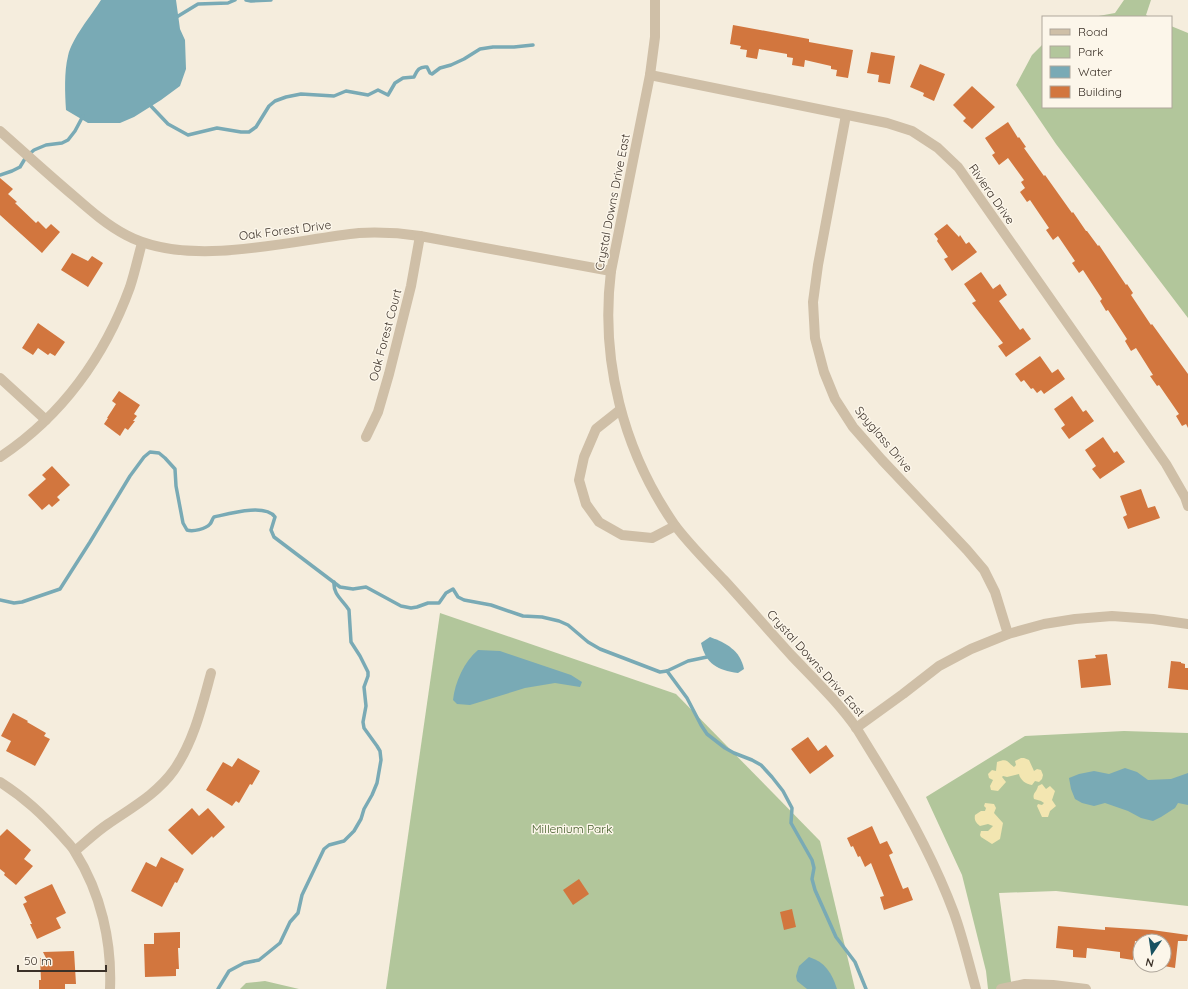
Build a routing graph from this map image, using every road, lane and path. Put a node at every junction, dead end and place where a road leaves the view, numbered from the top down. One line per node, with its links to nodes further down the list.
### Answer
1 (655, 0): 2 (street, Crystal Downs Drive East)
2 (650, 74): 3 (street, Riviera Drive); 7 (street, Crystal Downs Drive East)
3 (846, 115): 13 (street, Riviera Drive); 16 (street, Spyglass Drive)
4 (0, 131): 6 (street, Oak Forest Drive)
5 (420, 236): 6 (street, Oak Forest Drive); 7 (street, Oak Forest Drive); 11 (street, Oak Forest Court)
6 (142, 243): 10 (street)
7 (611, 271): 9 (street, Crystal Downs Drive East)
8 (0, 378): 10 (street)
9 (620, 410): 14 (street, Crystal Downs Drive East); 14 (street)
10 (46, 420): 12 (street)
11 (366, 438)
12 (0, 457)
13 (1188, 506)
14 (675, 526): 18 (street, Crystal Downs Drive East)
15 (1188, 624): 16 (street)
16 (1008, 634): 18 (street)
17 (211, 673): 20 (street)
18 (856, 728): 22 (street, Crystal Downs Drive East)
19 (0, 782): 20 (street)
20 (75, 851): 21 (street)
21 (110, 989)
22 (976, 989)
23 (1001, 989): 24 (street)
24 (1086, 989)

